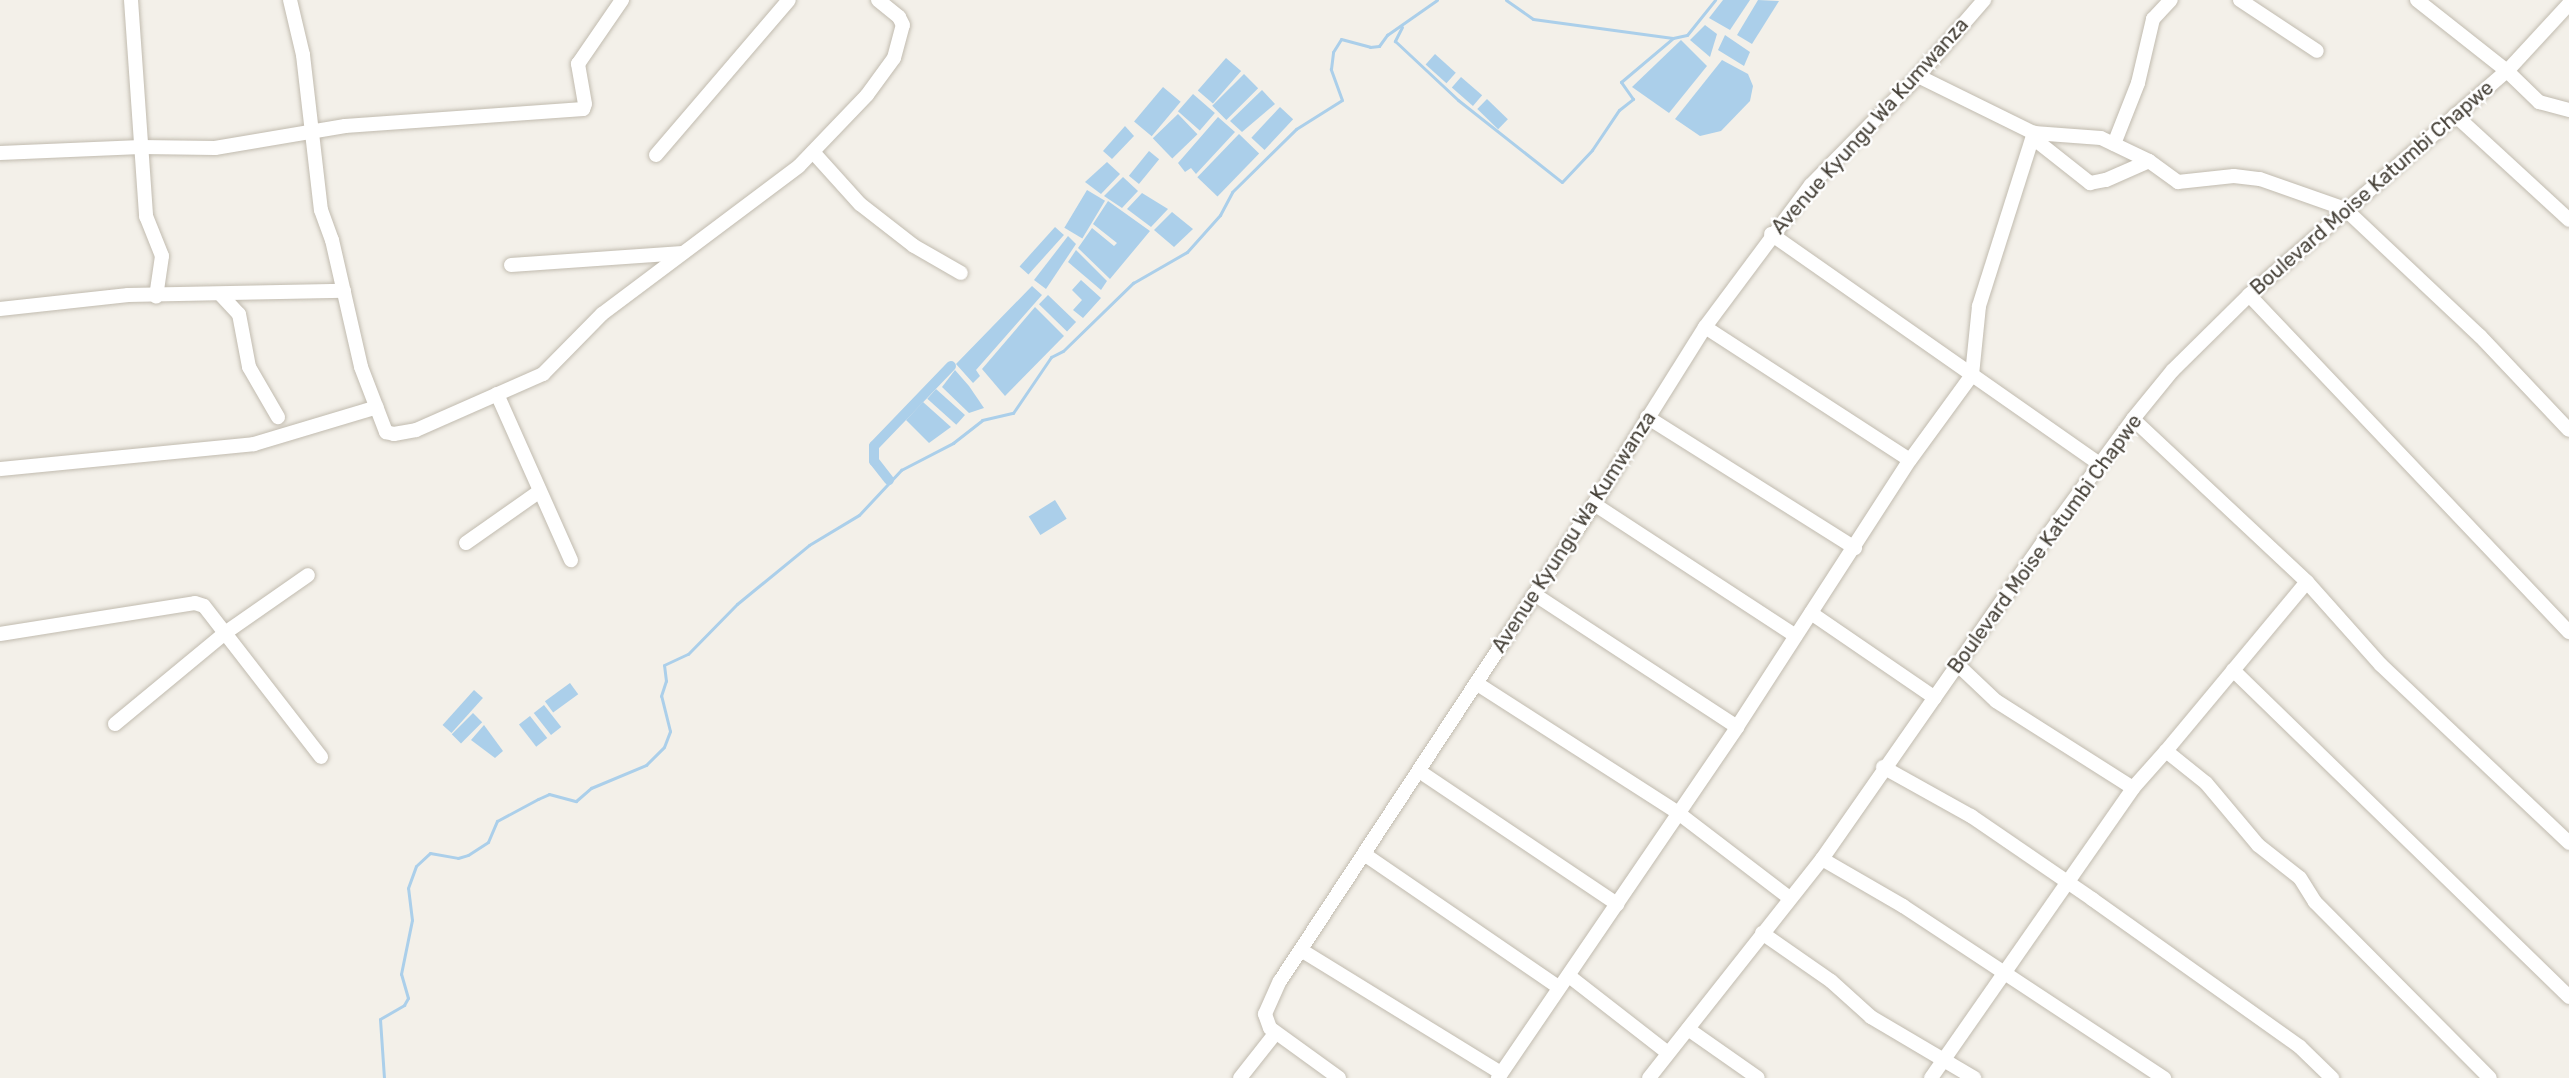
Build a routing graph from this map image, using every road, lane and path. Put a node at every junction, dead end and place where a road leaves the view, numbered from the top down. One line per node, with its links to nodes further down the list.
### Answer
1 (131, 0): 19 (street)
2 (290, 0): 16 (street)
3 (622, 0): 16 (street)
4 (789, 0): 22 (street)
5 (878, 0): 20 (street)
6 (1984, 0): 13 (street, Avenue Kyungu Wa Kumwanza)
7 (2171, 0): 18 (street)
8 (2240, 0): 11 (street)
9 (2417, 0): 12 (street)
10 (2569, 5): 12 (street, Boulevard Moise Katumbi Chapwe)
11 (2317, 51)
12 (2507, 71): 14 (street); 15 (street, Boulevard Moise Katumbi Chapwe)
13 (1918, 76): 17 (street); 26 (street, Avenue Kyungu Wa Kumwanza)
14 (2569, 110)
15 (2455, 115): 24 (street, Boulevard Moise Katumbi Chapwe); 25 (street)
16 (310, 132): 19 (street); 30 (street)
17 (2034, 136): 18 (street); 23 (street); 36 (street)
18 (2114, 144): 23 (street)
19 (141, 147): 21 (street); 33 (street)
20 (813, 152): 27 (street); 29 (street)
21 (0, 153)
22 (656, 155)
23 (2149, 161): 24 (street)
24 (2346, 209): 32 (street, Boulevard Moise Katumbi Chapwe); 42 (street)
25 (2569, 220)
26 (1771, 234): 35 (street, Avenue Kyungu Wa Kumwanza); 36 (street)
27 (685, 253): 28 (street); 37 (street)
28 (511, 265)
29 (961, 273)
30 (344, 291): 31 (street); 38 (street)
31 (221, 295): 33 (street); 39 (street)
32 (2249, 295): 41 (street, Boulevard Moise Katumbi Chapwe); 55 (street)
33 (156, 297): 34 (street)
34 (0, 309)
35 (1705, 327): 40 (street, Avenue Kyungu Wa Kumwanza); 43 (street)
36 (1972, 375): 43 (street); 44 (street)
37 (497, 394): 38 (street); 46 (street)
38 (376, 407): 45 (street)
39 (278, 417)
40 (1647, 417): 47 (street, Avenue Kyungu Wa Kumwanza); 49 (street)
41 (2133, 419): 44 (street, Boulevard Moise Katumbi Chapwe); 52 (street)
42 (2569, 430)
43 (1910, 460): 49 (street)
44 (2100, 464): 59 (street, Boulevard Moise Katumbi Chapwe)
45 (0, 469)
46 (540, 491): 48 (street); 50 (street)
47 (1594, 504): 53 (street, Avenue Kyungu Wa Kumwanza); 58 (street)
48 (466, 543)
49 (1855, 548): 54 (street)
50 (571, 561)
51 (308, 575): 56 (street)
52 (2307, 582): 60 (street); 71 (street)
53 (1534, 594): 61 (street, Avenue Kyungu Wa Kumwanza); 64 (street)
54 (1811, 613): 58 (street); 62 (street)
55 (2569, 632)
56 (225, 633): 57 (street); 63 (street); 66 (street)
57 (0, 634)
58 (1796, 636): 64 (street)
59 (1958, 665): 62 (street, Boulevard Moise Katumbi Chapwe); 69 (street)
60 (2233, 670): 65 (street); 82 (street)
61 (1476, 683): 68 (street, Avenue Kyungu Wa Kumwanza); 70 (street)
62 (1935, 698): 67 (street, Boulevard Moise Katumbi Chapwe)
63 (115, 724)
64 (1737, 727): 70 (street)
65 (2166, 751): 69 (street); 96 (street)
66 (321, 757)
67 (1883, 767): 73 (street, Boulevard Moise Katumbi Chapwe); 74 (street)
68 (1419, 771): 72 (street, Avenue Kyungu Wa Kumwanza); 76 (street)
69 (2133, 788): 74 (street)
70 (1677, 812): 75 (street); 76 (street)
71 (2569, 843)
72 (1364, 854): 78 (street, Avenue Kyungu Wa Kumwanza); 81 (street)
73 (1822, 859): 75 (street, Boulevard Moise Katumbi Chapwe); 79 (street)
74 (2065, 882): 79 (street); 95 (street)
75 (1788, 897): 77 (street, Boulevard Moise Katumbi Chapwe)
76 (1617, 904): 80 (street)
77 (1762, 933): 83 (street, Boulevard Moise Katumbi Chapwe); 86 (street)
78 (1301, 950): 84 (street, Avenue Kyungu Wa Kumwanza); 87 (street)
79 (2003, 972): 86 (street); 94 (street)
80 (1569, 976): 81 (street); 85 (street)
81 (1558, 987): 87 (street)
82 (2569, 997)
83 (1688, 1029): 85 (street, Boulevard Moise Katumbi Chapwe); 91 (street)
84 (1274, 1035): 88 (street); 89 (street)
85 (1668, 1053): 90 (street, Boulevard Moise Katumbi Chapwe)
86 (1943, 1060): 92 (street); 93 (street)
87 (1500, 1076)
88 (1240, 1078)
89 (1339, 1078)
90 (1649, 1078)
91 (1758, 1078)
92 (1931, 1078)
93 (1974, 1078)
94 (2164, 1078)
95 (2332, 1078)
96 (2490, 1078)

